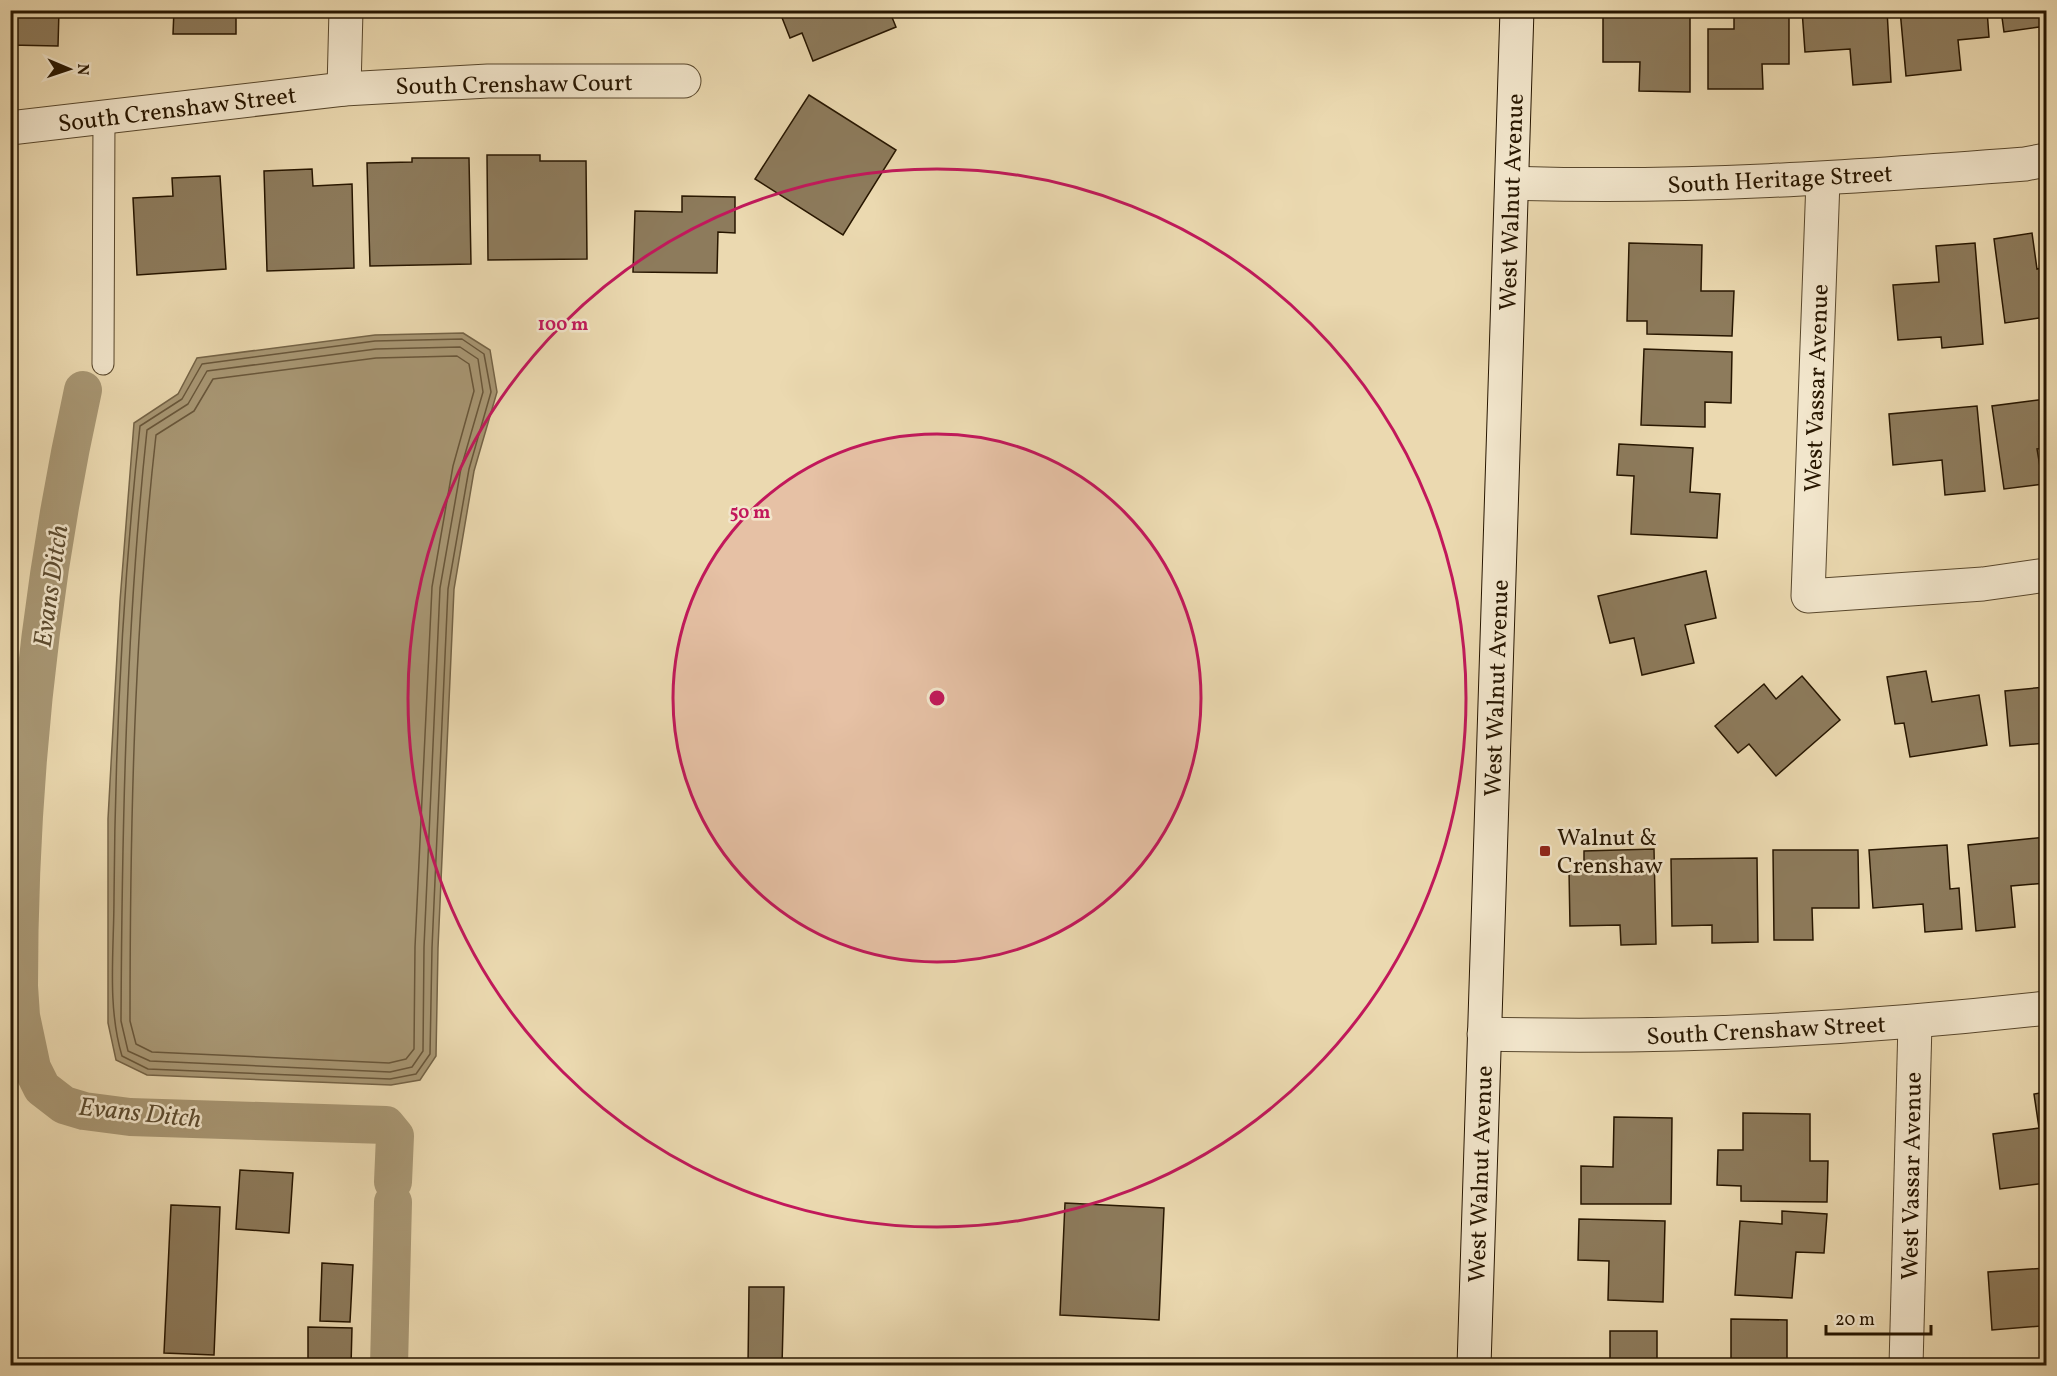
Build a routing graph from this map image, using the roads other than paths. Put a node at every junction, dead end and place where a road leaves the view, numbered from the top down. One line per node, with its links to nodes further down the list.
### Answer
1 (346, 10): 4 (street)
2 (1517, 10): 9 (street, West Walnut Avenue)
3 (684, 81): 4 (street, South Crenshaw Court)
4 (344, 90): 5 (street, South Crenshaw Street)
5 (104, 117): 6 (street, South Crenshaw Street); 10 (lane)
6 (10, 128)
7 (2046, 160): 8 (street, South Heritage Street)
8 (1823, 180): 9 (street, South Heritage Street); 11 (street, West Vassar Avenue)
9 (1512, 183): 14 (street, West Walnut Avenue)
10 (103, 364)
11 (2046, 575)
12 (2046, 1008): 13 (street, South Crenshaw Street)
13 (1915, 1023): 14 (street, South Crenshaw Street); 16 (street, West Vassar Avenue)
14 (1484, 1034): 15 (street, West Walnut Avenue)
15 (1474, 1365)
16 (1906, 1365)

